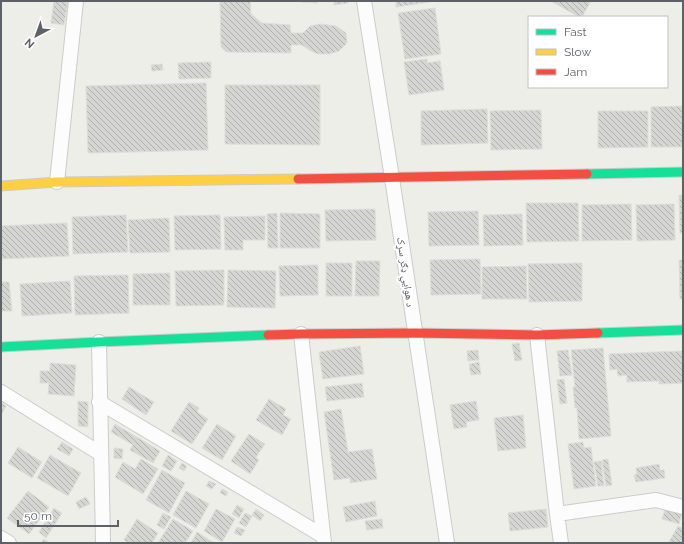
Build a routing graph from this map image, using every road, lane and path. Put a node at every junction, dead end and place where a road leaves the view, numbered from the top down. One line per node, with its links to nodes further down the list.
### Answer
1 (76, 1): 5 (street)
2 (364, 1): 4 (street, د هوايي ډګر سړک)
3 (683, 172): 4 (street)
4 (392, 178): 5 (street); 8 (street, د هوايي ډګر سړک)
5 (57, 182): 6 (street)
6 (1, 186)
7 (683, 330): 10 (street)
8 (415, 333): 9 (street); 10 (street); 22 (street, د هوايي ډګر سړک)
9 (301, 334): 11 (street); 19 (street)
10 (537, 335): 17 (street)
11 (99, 342): 12 (street); 14 (street)
12 (1, 347)
13 (1, 392): 15 (street)
14 (99, 402): 15 (street); 19 (street)
15 (101, 454): 21 (street)
16 (683, 507): 17 (street)
17 (557, 514): 23 (street)
18 (1, 538): 20 (street)
19 (324, 540)
20 (9, 543)
21 (103, 543)
22 (447, 543)
23 (561, 543)

